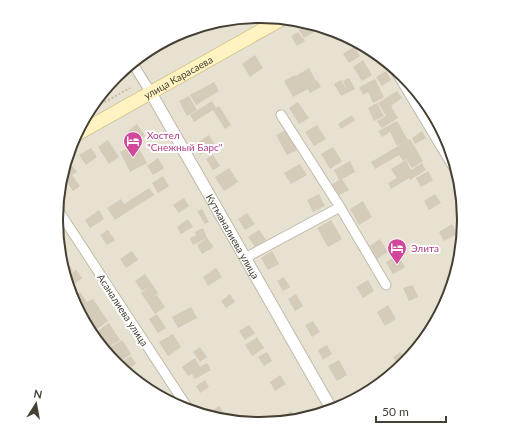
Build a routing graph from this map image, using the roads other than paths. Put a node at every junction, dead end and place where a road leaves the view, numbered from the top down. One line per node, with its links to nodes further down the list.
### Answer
1 (274, 23): 4 (main road, улица Карасаева)
2 (135, 68): 4 (street, Кутманалиева улица)
3 (408, 90): 7 (street)
4 (151, 92): 6 (main road, улица Карасаева); 10 (street, Кутманалиева улица)
5 (281, 115): 8 (street)
6 (85, 130)
7 (446, 154)
8 (340, 207): 10 (street); 11 (street)
9 (63, 218): 12 (street, Асаналиева улица)
10 (245, 258): 13 (street, Кутманалиева улица)
11 (386, 285)
12 (183, 401)
13 (329, 405)

